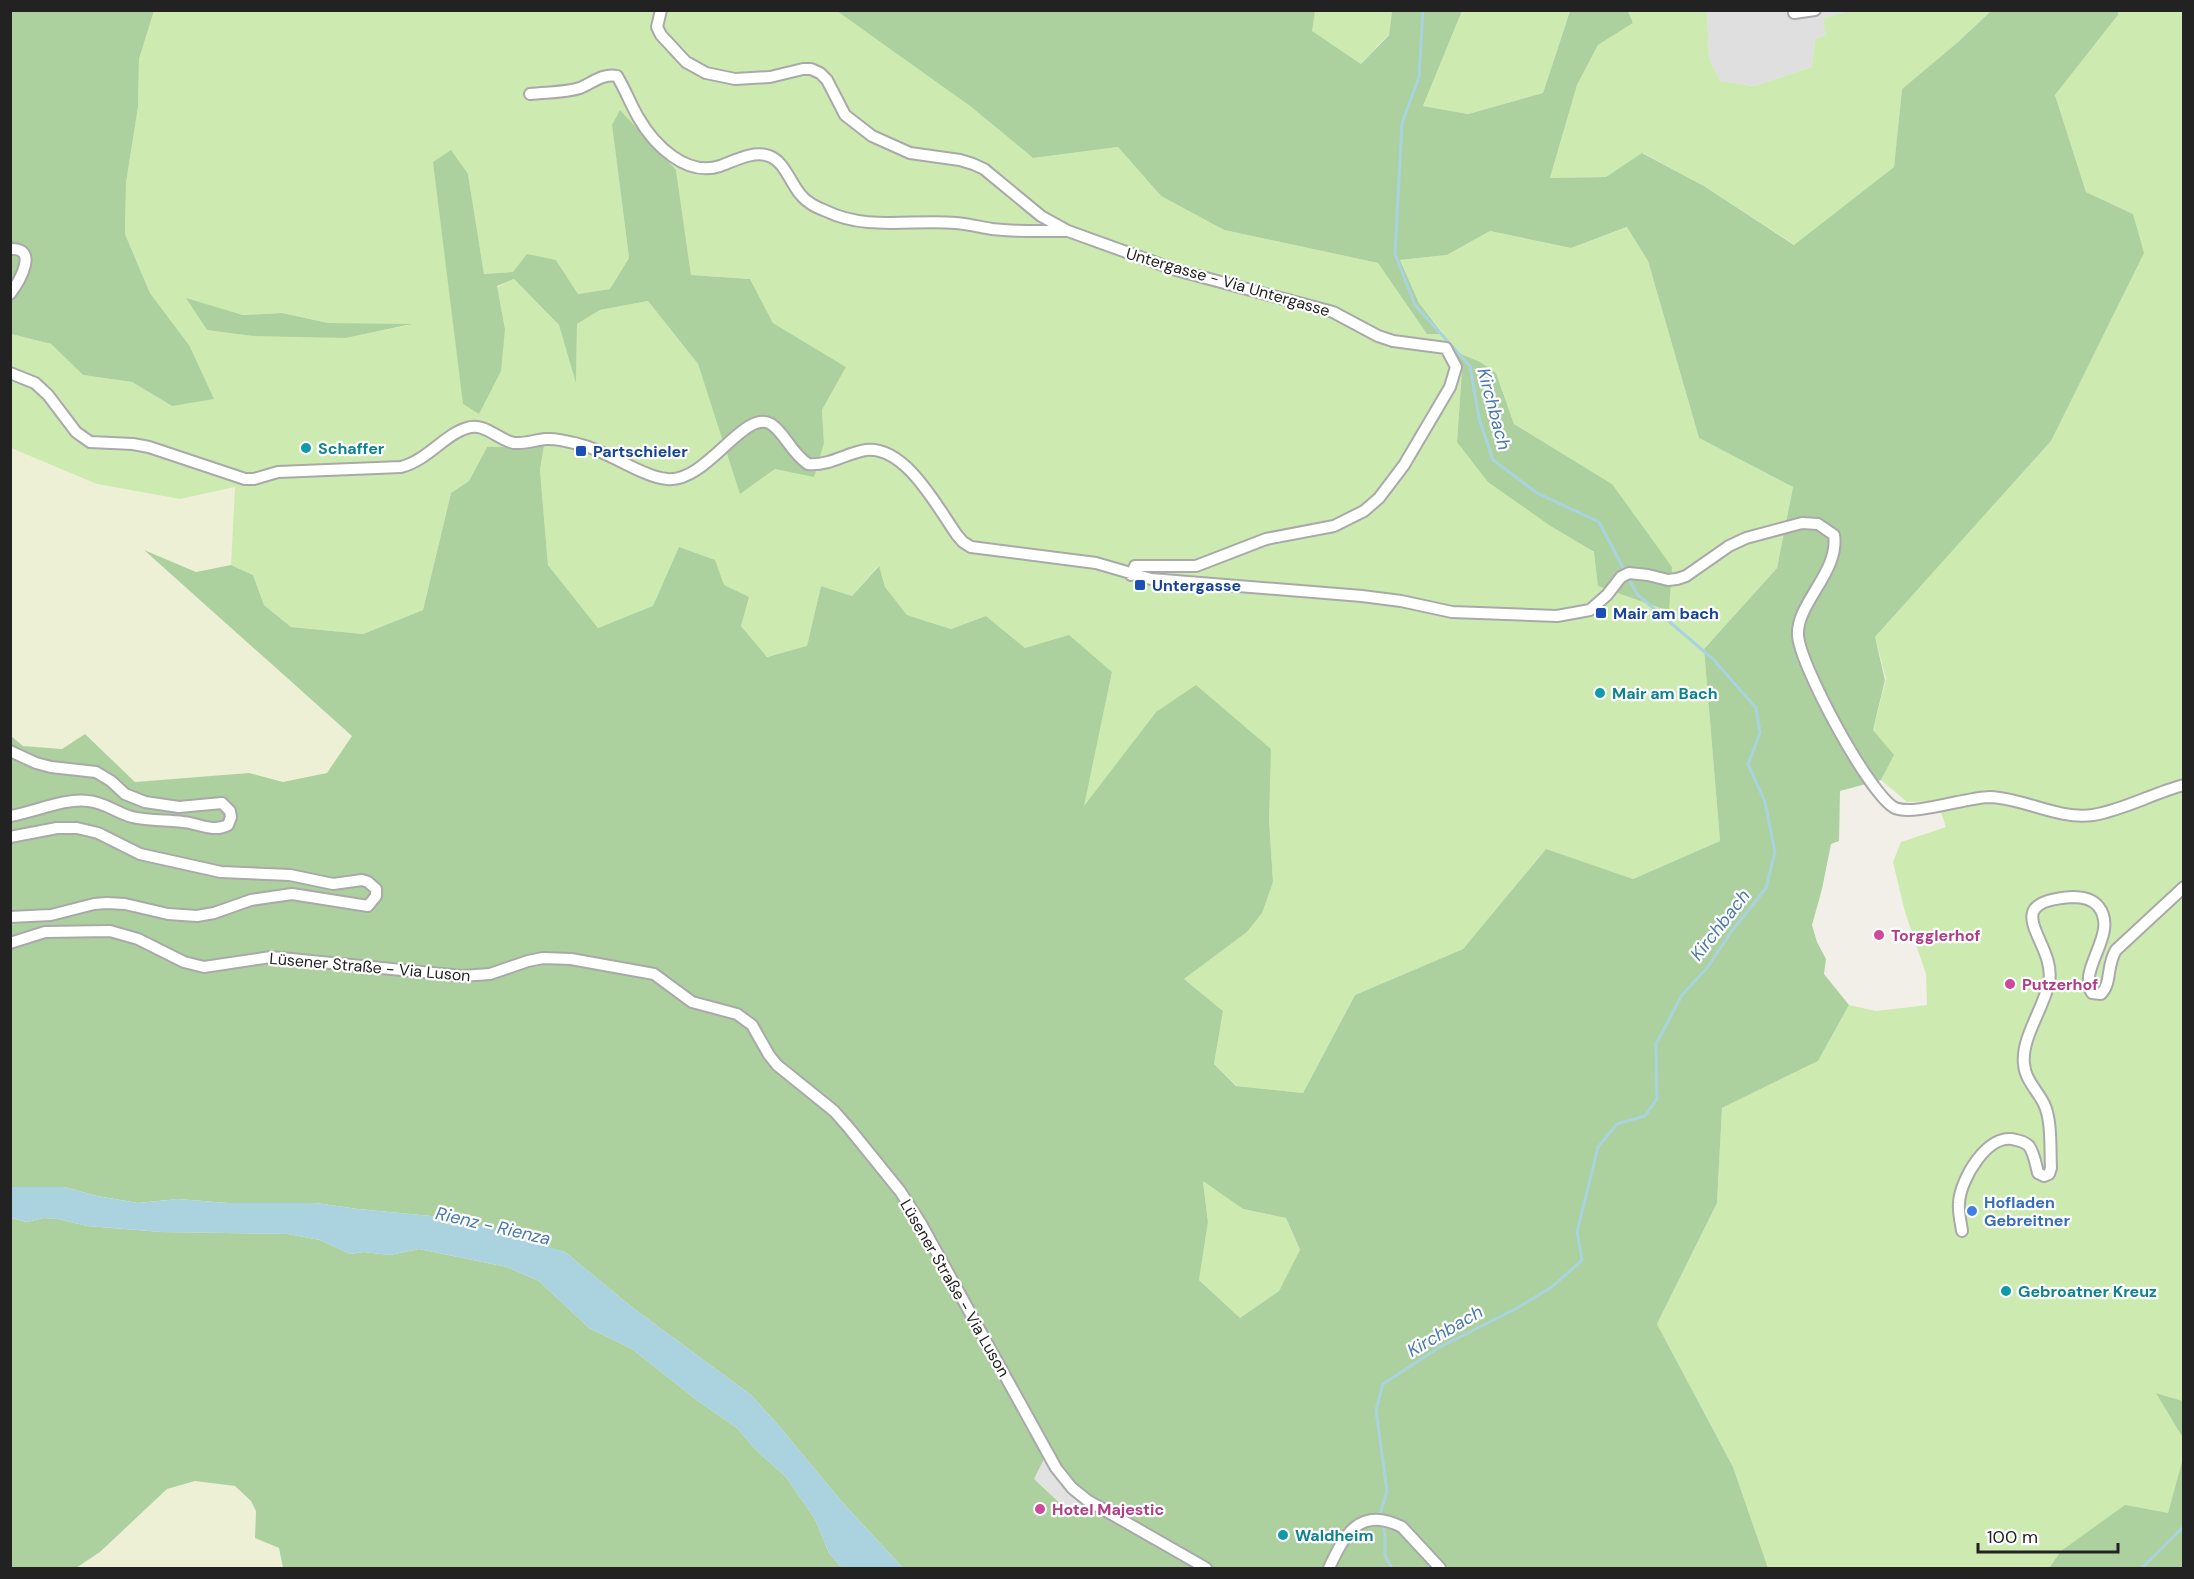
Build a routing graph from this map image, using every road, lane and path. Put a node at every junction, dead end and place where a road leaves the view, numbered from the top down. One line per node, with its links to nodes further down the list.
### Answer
1 (661, 10): 5 (street, Untergasse - Via Untergasse)
2 (1815, 10): 3 (street)
3 (1794, 13)
4 (530, 94): 5 (street, Untergasse - Via Untergasse)
5 (1068, 231): 9 (street, Untergasse - Via Untergasse)
6 (10, 249): 7 (street)
7 (10, 294)
8 (10, 373): 9 (street)
9 (1131, 575): 11 (street)
10 (10, 751): 12 (street)
11 (2184, 785)
12 (10, 816)
13 (10, 837): 15 (street)
14 (2184, 887): 17 (street)
15 (10, 917)
16 (10, 943): 18 (street, Lüsener Straße - Via Luson)
17 (1962, 1231)
18 (1206, 1569)
19 (1329, 1569): 20 (street)
20 (1440, 1569)

